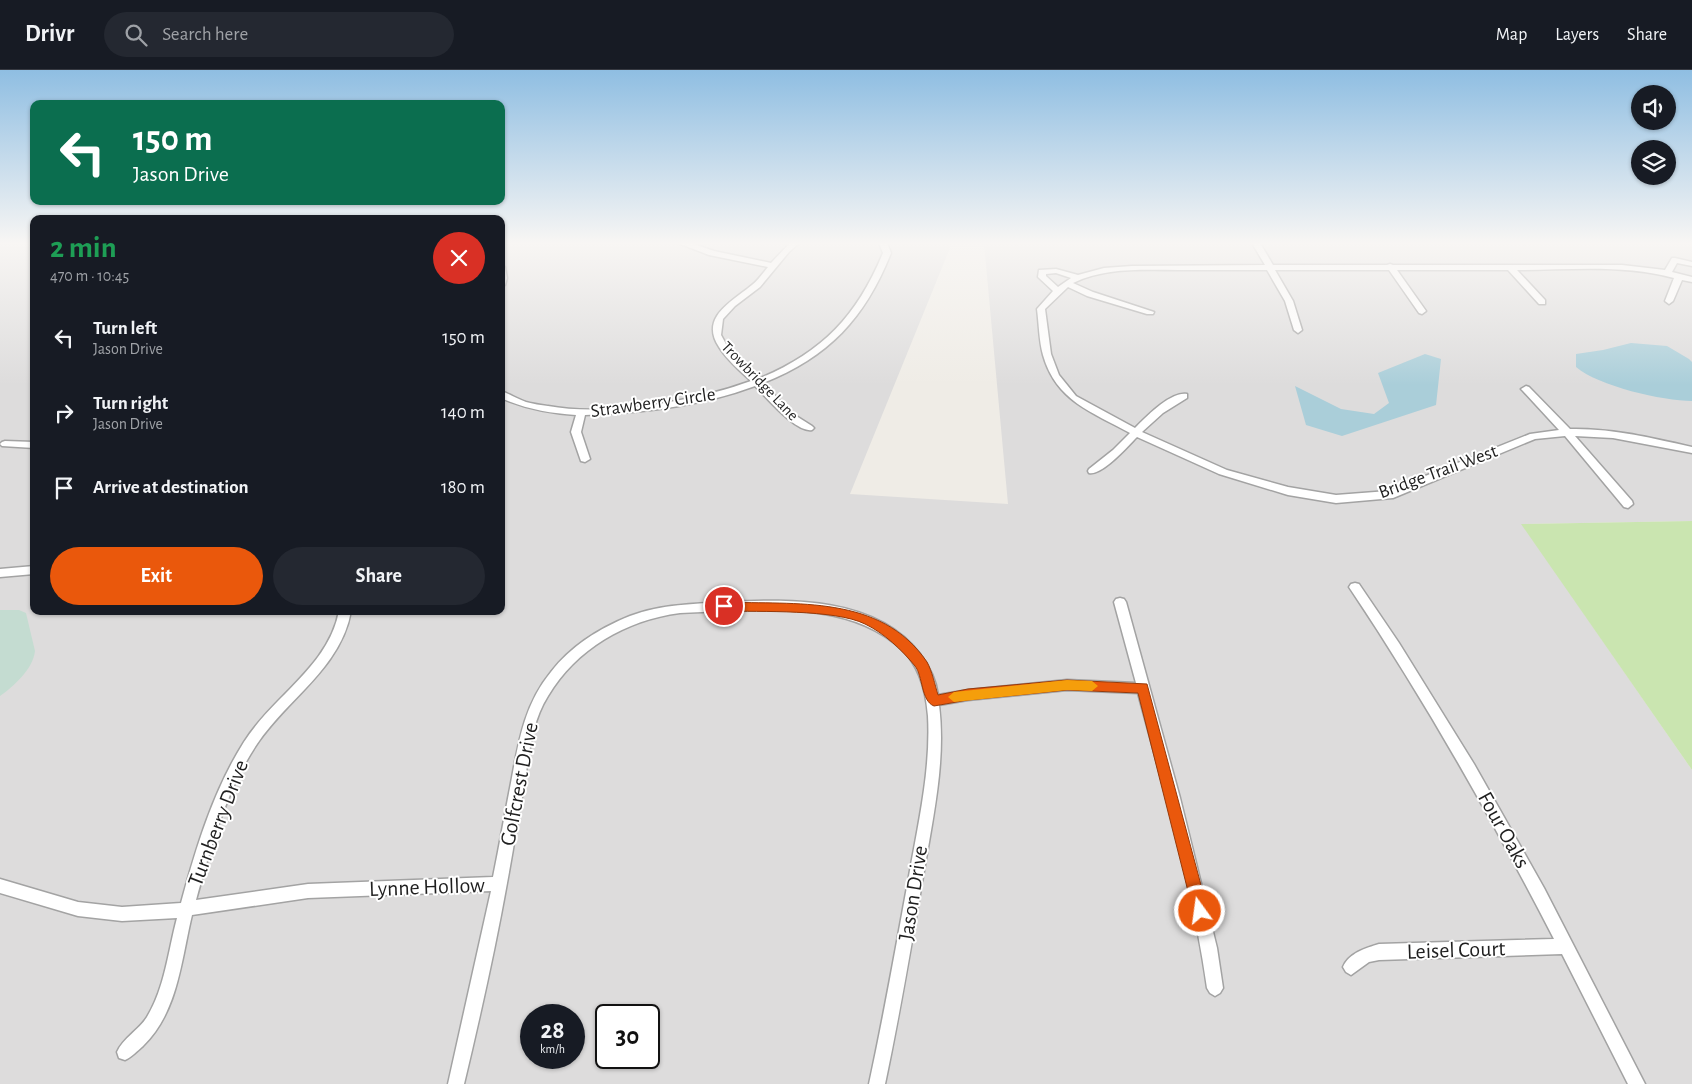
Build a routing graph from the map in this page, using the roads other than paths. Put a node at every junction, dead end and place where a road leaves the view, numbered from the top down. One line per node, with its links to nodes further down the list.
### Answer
1 (751, 290): 14 (street, Trowbridge Lane)
2 (867, 290): 14 (street, Strawberry Circle)
3 (1056, 290): 21 (street, Bridge Trail West)
4 (1082, 290): 12 (street)
5 (1282, 290): 13 (street)
6 (1407, 290): 11 (street)
7 (1531, 290): 10 (street)
8 (1673, 290): 9 (street)
9 (1669, 301)
10 (1542, 302)
11 (1422, 311)
12 (1150, 312)
13 (1298, 330)
14 (758, 382): 18 (street, Strawberry Circle); 19 (street, Trowbridge Lane)
15 (1526, 389): 20 (street)
16 (505, 396): 18 (street, Strawberry Circle)
17 (1184, 396): 21 (street)
18 (581, 413): 25 (street)
19 (809, 428)
20 (1564, 432): 21 (street, Bridge Trail West); 24 (street, Bridge Trail West); 27 (street)
21 (1137, 433): 26 (street)
22 (5, 444): 23 (street)
23 (30, 445)
24 (1692, 450)
25 (585, 459)
26 (1093, 471)
27 (1628, 504)
28 (30, 570): 29 (street)
29 (0, 573)
30 (1355, 587): 39 (street, Four Oaks)
31 (1120, 602): 34 (street)
32 (724, 606): 35 (street, Jason Drive); 36 (street, Golfcrest Drive)
33 (344, 615): 38 (street, Turnberry Drive)
34 (1143, 688): 35 (street); 41 (street)
35 (934, 701): 44 (street, Jason Drive)
36 (500, 884): 38 (street, Lynne Hollow); 43 (street, Golfcrest Drive)
37 (0, 886): 38 (street, Lynne Hollow)
38 (187, 908): 42 (street, Turnberry Drive)
39 (1566, 946): 40 (street, Leisel Court); 45 (street, Four Oaks)
40 (1351, 968)
41 (1216, 988)
42 (125, 1052)
43 (456, 1084)
44 (878, 1084)
45 (1637, 1084)

